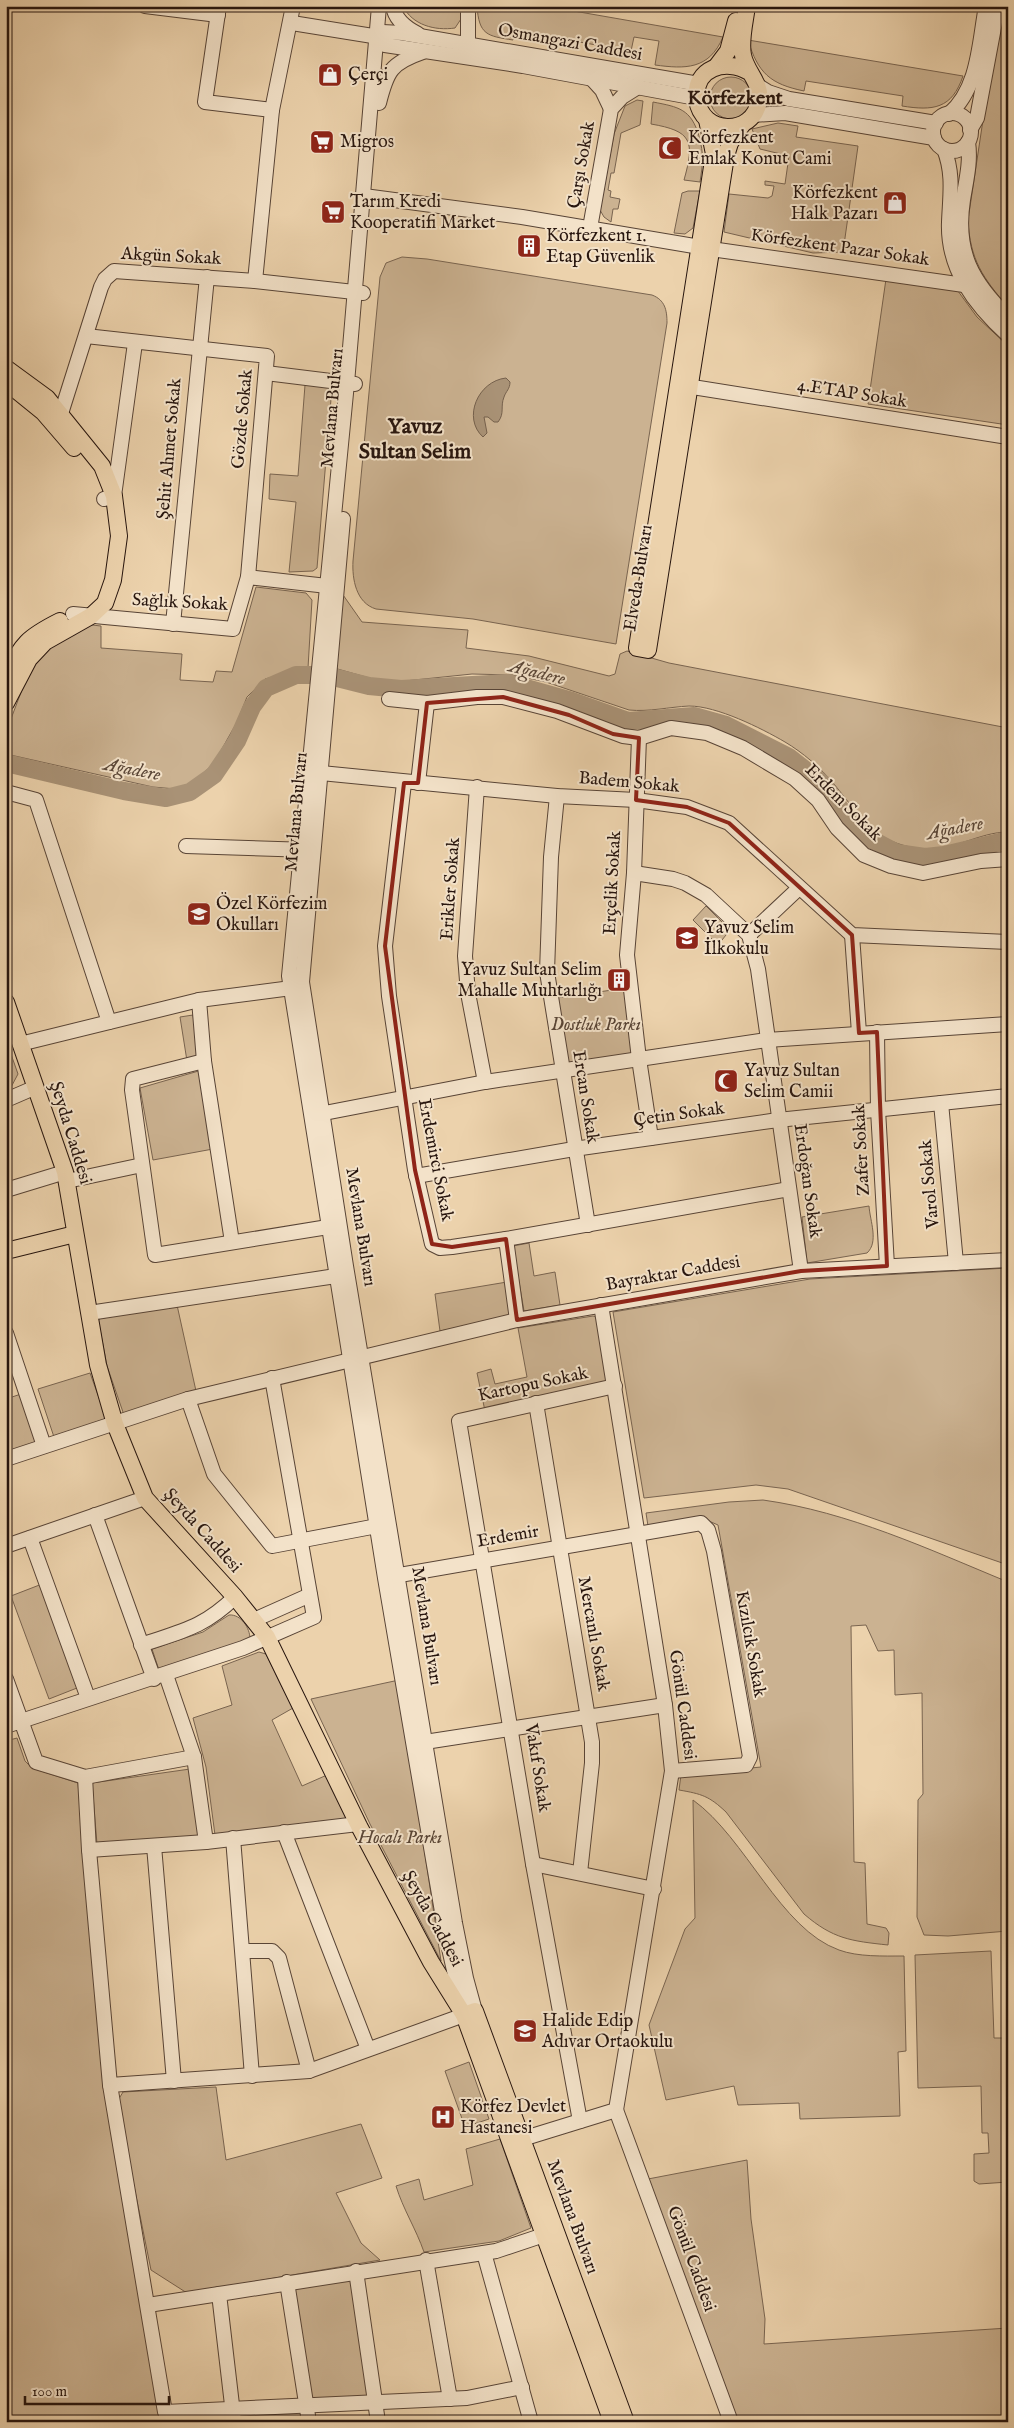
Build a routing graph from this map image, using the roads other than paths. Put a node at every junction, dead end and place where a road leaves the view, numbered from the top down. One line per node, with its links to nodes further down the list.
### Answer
1 (145, 6): 10 (street)
2 (293, 6): 12 (street)
3 (388, 6): 13 (street, Mevlana Bulvarı)
4 (393, 6): 14 (street)
5 (468, 6): 15 (street)
6 (738, 6): 16 (main road)
7 (747, 6): 18 (main road)
8 (986, 6): 24 (street)
9 (998, 6): 28 (street)
10 (219, 10): 23 (street)
11 (378, 12): 13 (street, Mevlana Bulvarı)
12 (292, 23): 13 (street, Osmangazi Caddesi); 23 (street)
13 (380, 41): 14 (street, Osmangazi Caddesi); 21 (street, Mevlana Bulvarı); 31 (street, Mevlana Bulvarı)
14 (427, 44): 15 (street, Osmangazi Caddesi); 17 (street, Osmangazi Caddesi); 21 (street)
15 (468, 44): 20 (street, Osmangazi Caddesi)
16 (716, 67): 18 (main road); 20 (main road)
17 (592, 79): 19 (street, Osmangazi Caddesi); 22 (street)
18 (753, 79): 26 (main road); 27 (street)
19 (638, 87): 20 (street, Osmangazi Caddesi); 22 (street)
20 (697, 91): 25 (main road)
21 (379, 103): 31 (street, Mevlana Bulvarı)
22 (611, 109): 32 (street, Çarşı Sokak)
23 (272, 110): 35 (street)
24 (949, 114): 27 (street); 28 (street)
25 (707, 120): 26 (main road); 33 (main road, Elveda Bulvarı)
26 (747, 120): 29 (street); 33 (main road, Elveda Bulvarı)
27 (936, 123): 29 (street)
28 (969, 136): 30 (street); 38 (street)
29 (934, 138): 30 (street)
30 (944, 149): 36 (street)
31 (368, 196): 32 (street, Körfezkent Pazar Sokak); 37 (street, Mevlana Bulvarı)
32 (590, 228): 33 (street, Körfezkent Pazar Sokak)
33 (705, 248): 36 (street, Körfezkent Pazar Sokak); 47 (main road, Elveda Bulvarı)
34 (207, 277): 35 (street, Akgün Sokak); 40 (street, Akgün Sokak); 42 (street, Şehit Ahmet Sokak)
35 (255, 281): 37 (street, Akgün Sokak)
36 (964, 285): 39 (street)
37 (359, 292): 46 (street, Mevlana Bulvarı)
38 (1008, 317)
39 (1008, 335)
40 (86, 336): 41 (street, Gözde Sokak); 48 (street, Akgün Sokak)
41 (135, 342): 42 (street, Gözde Sokak); 50 (street)
42 (199, 349): 44 (street, Gözde Sokak); 55 (street, Şehit Ahmet Sokak)
43 (6, 368): 48 (main road)
44 (266, 373): 46 (street); 51 (street, Gözde Sokak)
45 (6, 382): 48 (main road)
46 (351, 384): 52 (street, Mevlana Bulvarı)
47 (684, 386): 47 (main road, Elveda Bulvarı); 49 (street, 4.ETAP Sokak)
48 (59, 421): 50 (main road)
49 (1008, 438)
50 (109, 498): 53 (main road); 54 (main road)
51 (248, 577): 52 (street); 55 (street, Sağlık Sokak)
52 (332, 586): 57 (street, Mevlana Bulvarı)
53 (73, 614): 54 (street, Sağlık Sokak); 56 (main road)
54 (91, 616): 55 (street, Sağlık Sokak); 59 (main road)
55 (172, 624)
56 (6, 676)
57 (323, 698): 62 (street, Mevlana Bulvarı); 69 (street, Mevlana Bulvarı)
58 (389, 699): 60 (street, Erdem Sokak)
59 (6, 703)
60 (427, 703): 61 (street, Erdem Sokak); 63 (street, Erdemirci Sokak)
61 (639, 738): 67 (street, Erçelik Sokak); 70 (street, Erdem Sokak)
62 (321, 773): 63 (street, Badem Sokak); 69 (street, Mevlana Bulvarı)
63 (411, 783): 64 (street, Badem Sokak); 91 (street, Erdemirci Sokak)
64 (477, 787): 66 (street, Badem Sokak); 88 (street, Erikler Sokak)
65 (6, 792): 79 (street)
66 (557, 796): 67 (street, Badem Sokak); 87 (street, Ercan Sokak)
67 (636, 800): 71 (street, Erçelik Sokak); 72 (street, Badem Sokak)
68 (186, 846): 69 (street)
69 (308, 850): 76 (street, Mevlana Bulvarı)
70 (1008, 859)
71 (634, 873): 73 (street); 85 (street, Erçelik Sokak)
72 (799, 888): 73 (street); 74 (street, Badem Sokak)
73 (749, 935): 83 (street, Erdoğan Sokak)
74 (852, 935): 75 (street); 82 (street)
75 (1008, 942)
76 (296, 987): 77 (street); 95 (street, Mevlana Bulvarı)
77 (198, 1000): 79 (street); 86 (street)
78 (6, 1002): 84 (main road, Şeyda Caddesi)
79 (109, 1022): 84 (street)
80 (1008, 1024): 81 (street)
81 (876, 1032): 82 (street); 94 (street, Zafer Sokak)
82 (859, 1033): 83 (street)
83 (767, 1040): 85 (street); 96 (street, Erdoğan Sokak)
84 (20, 1044): 89 (main road, Şeyda Caddesi)
85 (639, 1059): 87 (street); 97 (street, Erçelik Sokak)
86 (204, 1061): 99 (street); 108 (street)
87 (562, 1070): 88 (street); 98 (street, Ercan Sokak)
88 (485, 1082): 91 (street)
89 (36, 1088): 92 (street); 101 (main road, Şeyda Caddesi)
90 (1008, 1096): 93 (street, Çetin Sokak)
91 (404, 1098): 95 (street); 100 (street, Erdemirci Sokak)
92 (6, 1100)
93 (941, 1103): 94 (street, Çetin Sokak); 111 (street, Varol Sokak)
94 (878, 1110): 96 (street, Çetin Sokak); 112 (street, Zafer Sokak)
95 (317, 1115): 105 (street, Mevlana Bulvarı); 119 (street, Mevlana Bulvarı)
96 (778, 1120): 97 (street, Çetin Sokak); 102 (street, Erdoğan Sokak)
97 (651, 1138): 98 (street, Çetin Sokak)
98 (574, 1149): 100 (street, Çetin Sokak); 104 (street, Ercan Sokak)
99 (142, 1165): 101 (street); 108 (street)
100 (416, 1176): 107 (street, Erdemirci Sokak)
101 (66, 1177): 103 (street); 106 (main road, Şeyda Caddesi)
102 (789, 1189): 104 (street, Erdemirci Sokak); 113 (street, Erdoğan Sokak)
103 (6, 1190)
104 (588, 1225): 107 (street, Erdemirci Sokak)
105 (328, 1227): 108 (street); 114 (street, Mevlana Bulvarı)
106 (75, 1234): 109 (main road); 116 (main road, Şeyda Caddesi)
107 (506, 1239): 117 (street)
108 (232, 1242)
109 (6, 1251)
110 (1008, 1260): 111 (street, Bayraktar Caddesi)
111 (956, 1262): 112 (street, Bayraktar Caddesi)
112 (887, 1266): 113 (street, Bayraktar Caddesi)
113 (801, 1271): 115 (street, Bayraktar Caddesi)
114 (336, 1276): 116 (street); 119 (street, Mevlana Bulvarı)
115 (601, 1305): 117 (street, Bayraktar Caddesi); 121 (street, Gönül Caddesi)
116 (88, 1313): 125 (main road, Şeyda Caddesi)
117 (517, 1320): 119 (street, Bayraktar Caddesi)
118 (6, 1333): 126 (street)
119 (355, 1358): 120 (street, Bayraktar Caddesi); 130 (street, Mevlana Bulvarı); 137 (street, Mevlana Bulvarı)
120 (272, 1378): 122 (street, Bayraktar Caddesi); 133 (street)
121 (615, 1386): 123 (street, Kartopu Sokak); 131 (street, Gönül Caddesi)
122 (188, 1399): 125 (street, Bayraktar Caddesi); 133 (street)
123 (536, 1403): 124 (street, Kartopu Sokak); 135 (street, Mercanlı Sokak)
124 (459, 1420): 136 (street, Vakıf Sokak)
125 (115, 1424): 126 (street, Bayraktar Caddesi); 128 (main road, Şeyda Caddesi)
126 (44, 1446): 127 (street, Bayraktar Caddesi)
127 (6, 1459)
128 (145, 1498): 129 (street); 139 (main road, Şeyda Caddesi)
129 (96, 1515): 132 (street); 142 (street)
130 (377, 1526): 133 (street); 137 (street, Mevlana Bulvarı)
131 (638, 1533): 135 (street, Erdemir); 146 (street, Gönül Caddesi); 153 (street, Kızılcık Sokak)
132 (30, 1538): 134 (street); 145 (street)
133 (300, 1541): 138 (street)
134 (6, 1546)
135 (559, 1547): 136 (street, Erdemir); 147 (street, Mercanlı Sokak)
136 (483, 1561): 137 (street, Erdemir); 150 (street, Vakıf Sokak)
137 (391, 1577): 151 (street, Mevlana Bulvarı); 165 (street, Mevlana Bulvarı)
138 (310, 1595): 140 (street); 141 (street)
139 (235, 1597): 140 (main road, Şeyda Caddesi); 142 (street)
140 (254, 1620): 141 (main road, Şeyda Caddesi)
141 (267, 1637): 143 (street); 155 (main road, Şeyda Caddesi)
142 (142, 1645): 143 (street)
143 (160, 1677): 145 (street); 152 (street)
144 (6, 1679): 148 (street)
145 (88, 1698): 148 (street)
146 (665, 1705): 147 (street); 153 (street, Gönül Caddesi)
147 (588, 1717): 150 (street); 162 (street, Mercanlı Sokak)
148 (21, 1721): 149 (street); 154 (street)
149 (6, 1726)
150 (511, 1729): 151 (street); 161 (street, Vakıf Sokak)
151 (425, 1742): 165 (street, Mevlana Bulvarı)
152 (194, 1757): 154 (street); 158 (street)
153 (672, 1771): 163 (street, Gönül Caddesi)
154 (85, 1777): 160 (street)
155 (358, 1824): 156 (street); 165 (main road, Şeyda Caddesi)
156 (284, 1832): 157 (street); 166 (street)
157 (233, 1838): 158 (street); 164 (street)
158 (206, 1842): 159 (street)
159 (154, 1846): 160 (street); 169 (street)
160 (89, 1850): 170 (street)
161 (533, 1864): 162 (street); 172 (street, Vakıf Sokak)
162 (580, 1873): 163 (street)
163 (654, 1889): 171 (street, Gönül Caddesi)
164 (243, 1951): 167 (street); 168 (street)
165 (470, 2013): 166 (street); 173 (main road, Mevlana Bulvarı); 174 (main road, Mevlana Bulvarı)
166 (368, 2049): 167 (street)
167 (309, 2071): 168 (street)
168 (252, 2076): 169 (street)
169 (174, 2081): 170 (street)
170 (110, 2085): 180 (street)
171 (616, 2110): 172 (street); 192 (street, Gönül Caddesi)
172 (580, 2121): 173 (street)
173 (522, 2140): 191 (main road, Mevlana Bulvarı)
174 (544, 2235): 175 (street); 190 (main road, Mevlana Bulvarı)
175 (484, 2253): 176 (street); 181 (street)
176 (426, 2260): 177 (street); 182 (street)
177 (356, 2271): 178 (street); 183 (street)
178 (287, 2282): 179 (street); 184 (street)
179 (219, 2294): 180 (street); 185 (street)
180 (148, 2305): 186 (street)
181 (522, 2387): 182 (street); 189 (street)
182 (450, 2399): 183 (street)
183 (375, 2403): 184 (street); 188 (street)
184 (305, 2406): 185 (street); 187 (street)
185 (233, 2415): 186 (street)
186 (166, 2417)
187 (308, 2422)
188 (378, 2422)
189 (531, 2422)
190 (612, 2422)
191 (626, 2422)
192 (730, 2422)

